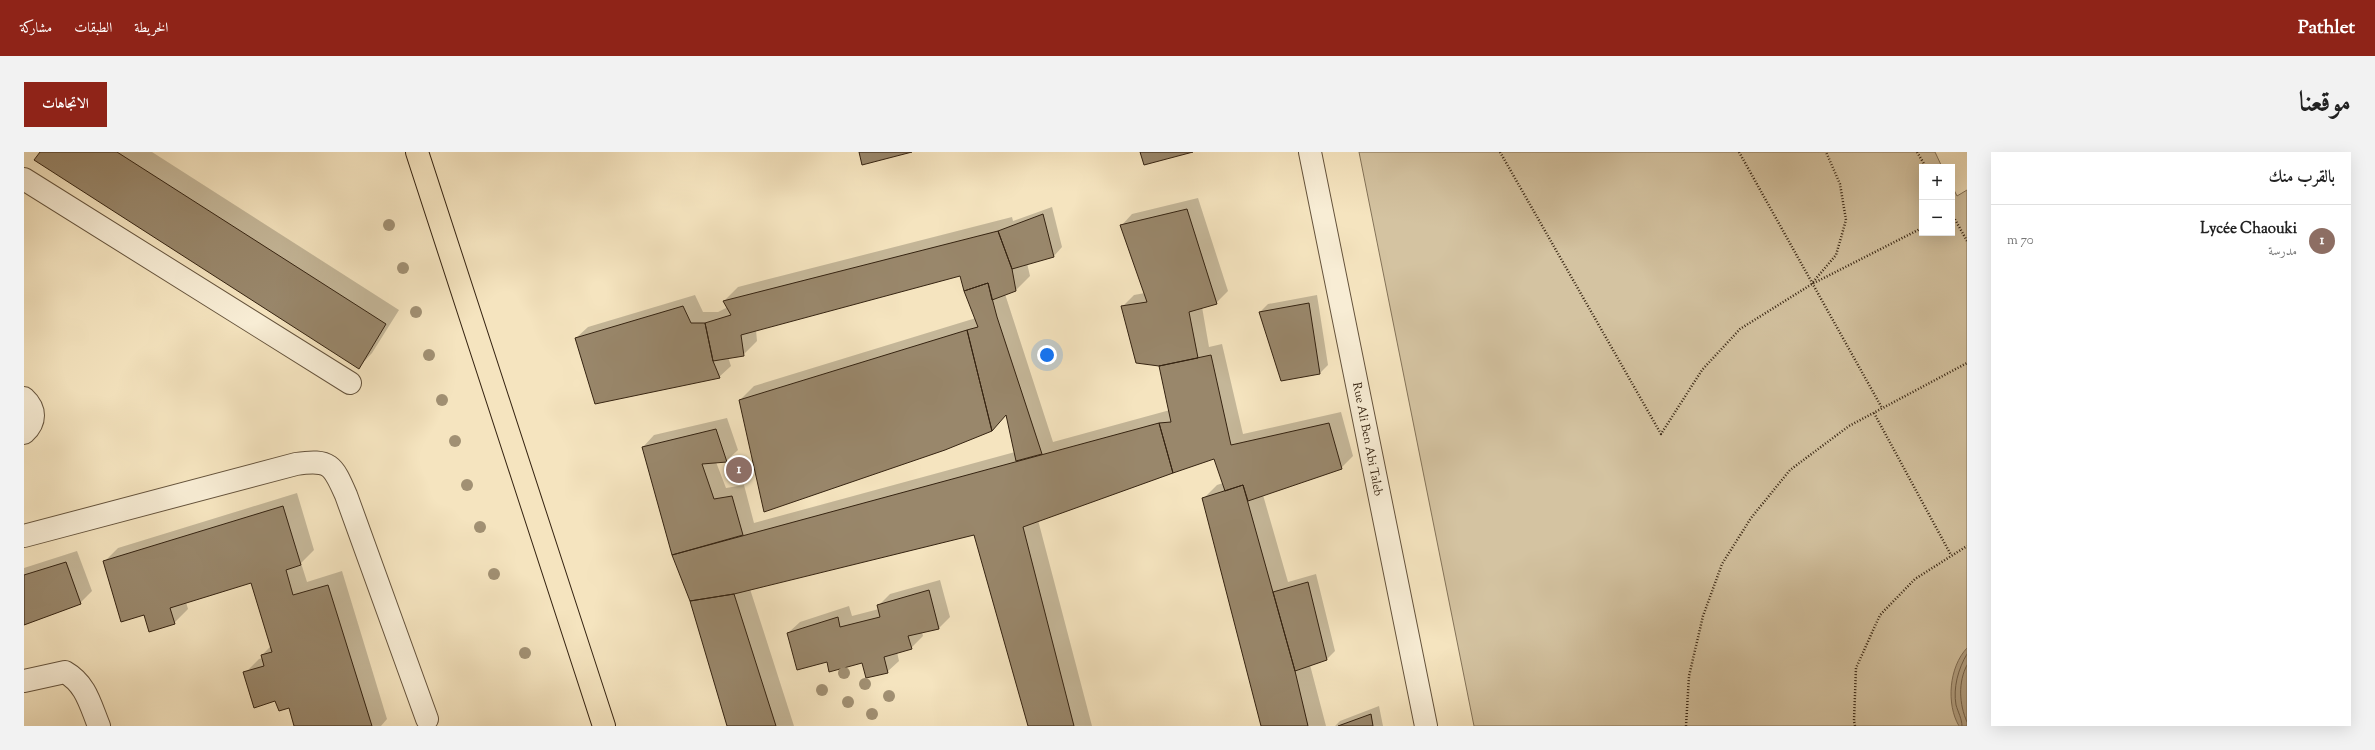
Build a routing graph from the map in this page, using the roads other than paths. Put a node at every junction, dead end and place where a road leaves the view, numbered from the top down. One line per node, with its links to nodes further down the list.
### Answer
1 (417, 152): 11 (main road)
2 (1310, 152): 12 (street, Rue Ali Ben Abi Taleb)
3 (24, 179): 4 (street)
4 (350, 383)
5 (24, 398): 6 (street)
6 (24, 433)
7 (24, 536): 9 (street)
8 (24, 681): 10 (street)
9 (427, 719)
10 (99, 726)
11 (604, 726)
12 (1426, 726)

